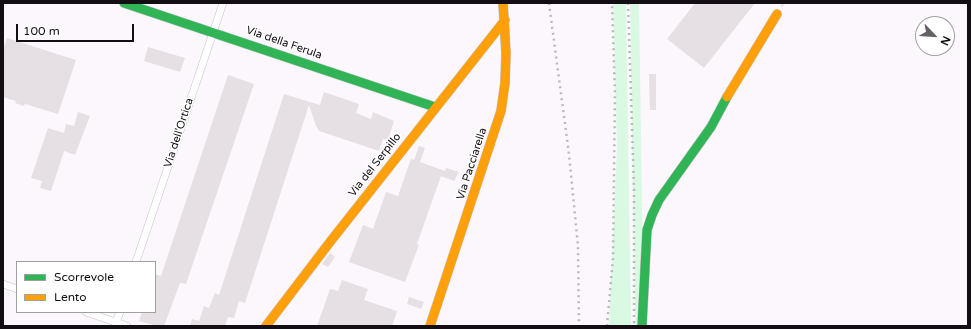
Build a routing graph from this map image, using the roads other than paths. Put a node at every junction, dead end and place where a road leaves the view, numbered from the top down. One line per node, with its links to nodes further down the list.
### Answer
1 (124, 3): 6 (street, Via della Ferula)
2 (222, 3): 6 (street, Via dell'Ortica)
3 (504, 3): 5 (street, Via Pacciarella)
4 (777, 14): 17 (street)
5 (505, 20): 7 (street, Via del Serpillo); 16 (street, Via Pacciarella)
6 (213, 32): 7 (street, Via della Ferula); 8 (street, Via dell'Ortica)
7 (435, 107): 15 (street, Via del Serpillo)
8 (136, 261)
9 (3, 284): 10 (street)
10 (16, 289)
11 (89, 313): 13 (street)
12 (120, 313): 13 (street)
13 (116, 322): 14 (street)
14 (128, 326)
15 (266, 326)
16 (430, 326)
17 (642, 326)

